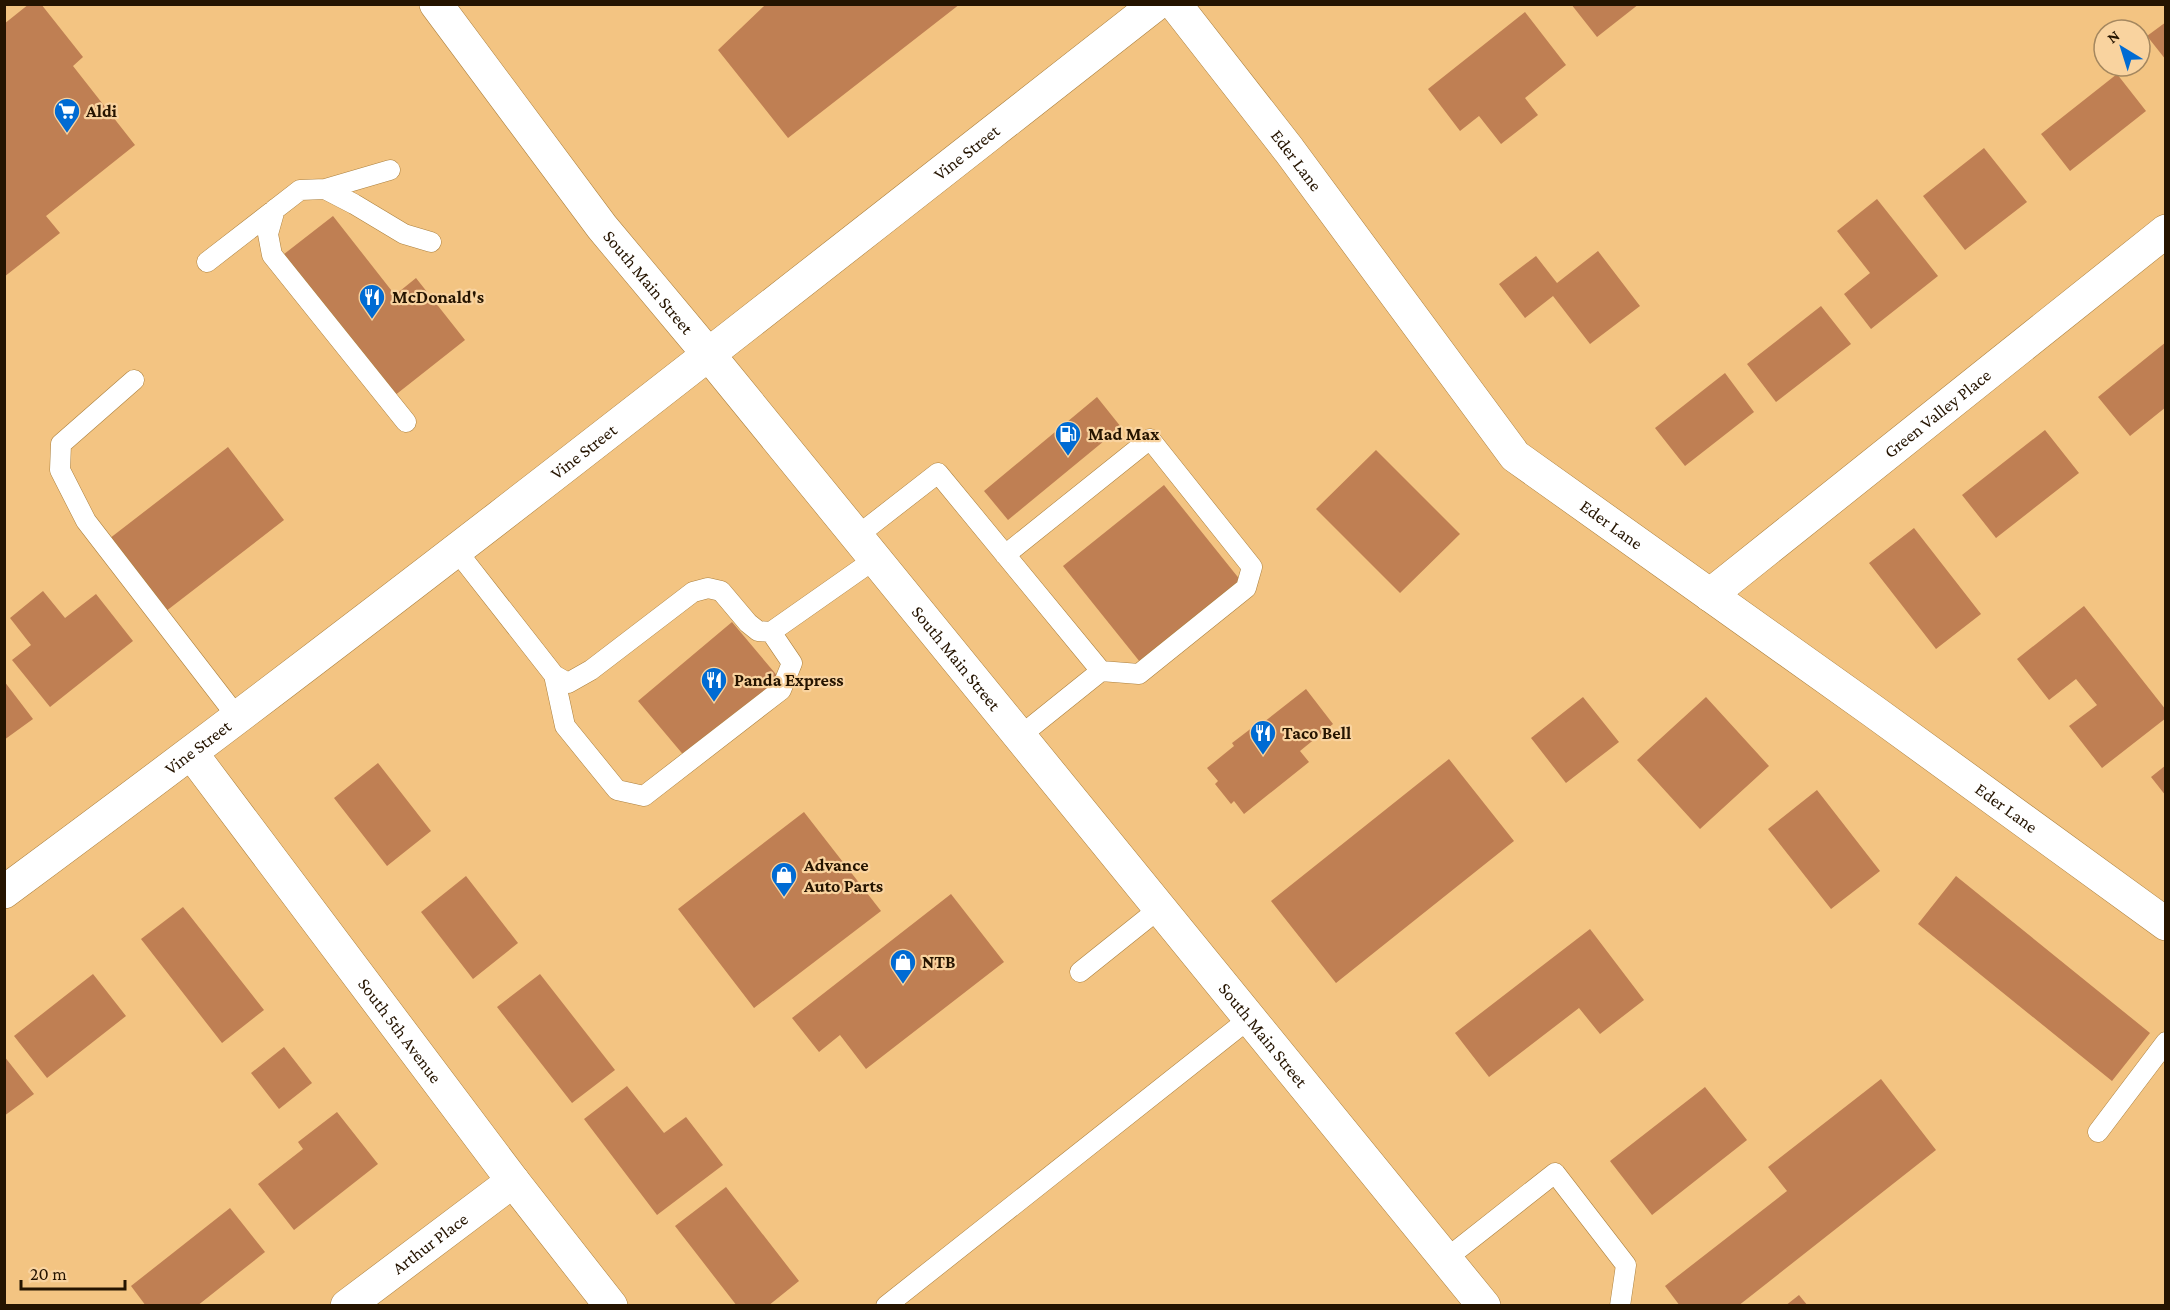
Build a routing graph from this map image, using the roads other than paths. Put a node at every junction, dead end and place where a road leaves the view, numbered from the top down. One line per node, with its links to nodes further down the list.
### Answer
1 (436, 4): 10 (street, South Main Street)
2 (1156, 4): 10 (street, Vine Street)
3 (1175, 4): 16 (street, Eder Lane)
4 (390, 170): 5 (lane)
5 (325, 189): 6 (lane); 8 (lane)
6 (275, 209): 9 (lane); 12 (lane)
7 (2166, 231): 16 (street, Green Valley Place)
8 (430, 242)
9 (207, 261)
10 (709, 355): 13 (street, South Main Street); 14 (street, Vine Street)
11 (134, 380): 20 (lane)
12 (406, 422)
13 (866, 547): 15 (lane); 17 (lane); 21 (street, South Main Street)
14 (456, 550): 19 (lane); 20 (street, Vine Street)
15 (1005, 555): 18 (lane); 18 (lane)
16 (1710, 596): 25 (street, Eder Lane)
17 (771, 632): 19 (lane); 19 (lane)
18 (1101, 671): 21 (lane)
19 (554, 675)
20 (238, 718): 22 (street, Vine Street)
21 (1020, 736): 24 (street, South Main Street)
22 (192, 753): 23 (street, Vine Street); 30 (street, South 5th Avenue)
23 (4, 892)
24 (1160, 908): 26 (lane); 27 (street, South Main Street)
25 (2166, 924)
26 (1080, 972)
27 (1250, 1018): 31 (street, South Main Street); 34 (lane)
28 (2166, 1042): 29 (lane)
29 (2098, 1132)
30 (513, 1181): 32 (street, Arthur Place); 33 (street, South 5th Avenue)
31 (1447, 1258): 35 (street, South Main Street); 36 (lane)
32 (347, 1305)
33 (611, 1305)
34 (886, 1305)
35 (1484, 1305)
36 (1620, 1305)

